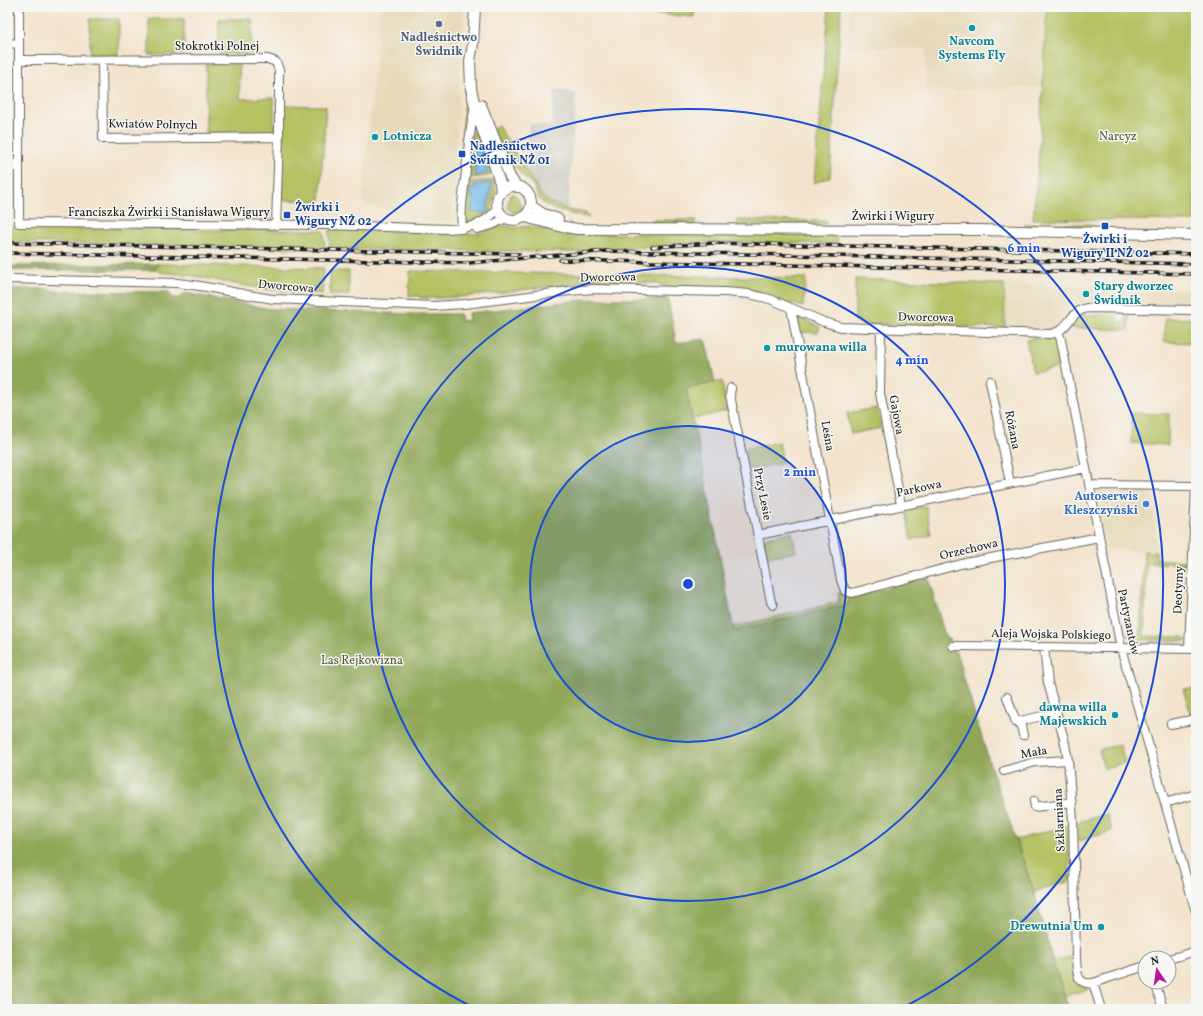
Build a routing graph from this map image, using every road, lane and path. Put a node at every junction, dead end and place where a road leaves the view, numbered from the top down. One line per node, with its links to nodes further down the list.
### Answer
1 (19, 7): 4 (street)
2 (475, 7): 5 (main road)
3 (7, 43): 4 (street)
4 (19, 44): 6 (street)
5 (473, 44): 8 (main road); 10 (main road)
6 (19, 60): 7 (street, Stokrotki Polnej); 16 (street, Franciszka Żwirki i Stanisława Wigury)
7 (102, 60): 9 (street, Stokrotki Polnej); 9 (street, Kwiatów Polnych)
8 (474, 107): 11 (main road); 18 (street)
9 (278, 137): 16 (street, Stokrotki Polnej)
10 (517, 187): 11 (main road); 12 (main road)
11 (501, 193): 13 (main road)
12 (531, 206): 14 (main road); 17 (main road, Żwirki i Wigury)
13 (498, 209): 15 (main road); 18 (street)
14 (524, 217): 15 (main road); 17 (main road, Żwirki i Wigury)
15 (506, 218): 18 (street, Franciszka Żwirki i Stanisława Wigury)
16 (276, 225): 18 (street, Franciszka Żwirki i Stanisława Wigury)
17 (591, 228): 19 (main road, Żwirki i Wigury)
18 (462, 229)
19 (1196, 235)
20 (7, 279): 21 (street, Dworcowa)
21 (791, 308): 23 (street, Dworcowa); 32 (street, Leśna)
22 (1196, 310): 24 (street)
23 (881, 329): 24 (street, Dworcowa); 31 (street, Gajowa)
24 (1058, 332): 27 (street, Partyzantów)
25 (990, 381): 28 (street, Różana)
26 (731, 388): 33 (street, Przy Lesie)
27 (1086, 468): 28 (street, Parkowa); 29 (street, Partyzantów)
28 (1010, 483): 31 (street, Parkowa)
29 (1089, 485): 30 (street); 34 (street, Partyzantów)
30 (1196, 485): 40 (street, Deotymy)
31 (901, 505): 32 (street, Parkowa)
32 (830, 519): 33 (street, Parkowa); 35 (street, Leśna)
33 (758, 535): 36 (street, Przy Lesie)
34 (1099, 537): 35 (street, Orzechowa); 39 (street, Partyzantów)
35 (845, 591)
36 (773, 605)
37 (953, 646): 38 (street, Aleja Wojska Polskiego)
38 (1044, 647): 39 (street, Aleja Wojska Polskiego); 42 (street, Szklarniana)
39 (1121, 648): 40 (street, Aleja Wojska Polskiego); 52 (street, Partyzantów)
40 (1193, 649)
41 (1007, 697): 44 (street)
42 (1056, 713): 44 (street); 47 (street, Szklarniana)
43 (1196, 719): 45 (street)
44 (1020, 721): 46 (street)
45 (1171, 724)
46 (1023, 735)
47 (1068, 760): 48 (street, Mała); 51 (street, Szklarniana)
48 (1004, 771)
49 (1196, 794): 52 (street)
50 (1034, 801): 51 (street)
51 (1072, 802): 57 (street, Szklarniana)
52 (1165, 803): 53 (street, Partyzantów)
53 (1196, 912)
54 (1196, 951): 55 (street)
55 (1177, 957)
56 (1137, 969): 57 (street)
57 (1093, 983): 59 (street)
58 (1157, 990): 60 (street)
59 (1101, 1009)
60 (1163, 1009)

